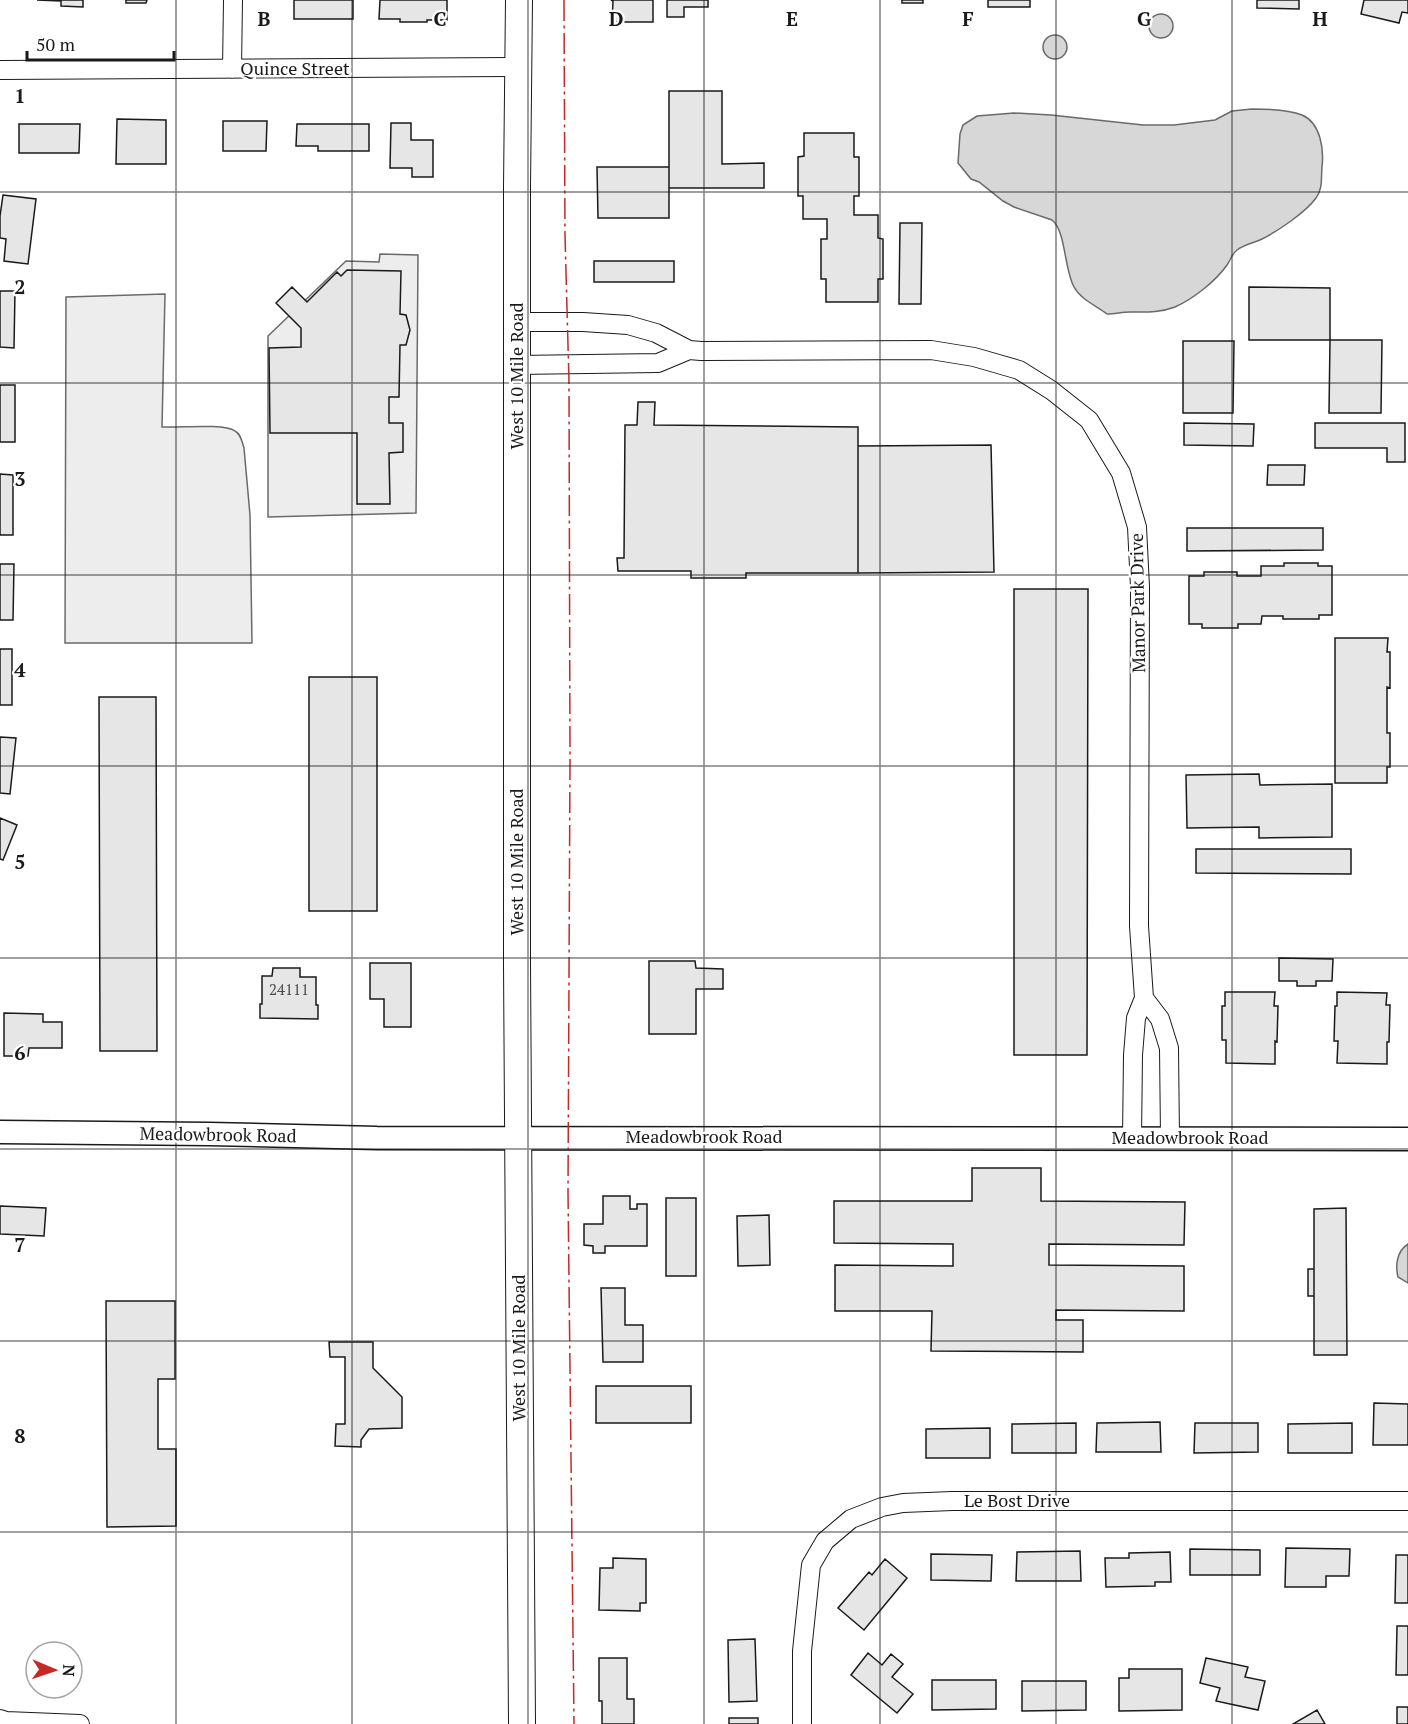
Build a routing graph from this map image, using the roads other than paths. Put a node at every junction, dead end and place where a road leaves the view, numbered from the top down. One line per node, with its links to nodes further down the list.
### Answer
1 (233, 0): 4 (street)
2 (519, 0): 3 (main road, West 10 Mile Road)
3 (518, 67): 4 (street, Quince Street); 6 (main road, West 10 Mile Road)
4 (232, 69): 5 (street, Quince Street)
5 (0, 70)
6 (518, 322): 7 (street, Manor Park Drive); 8 (main road, West 10 Mile Road)
7 (689, 350): 8 (street, Manor Park Drive); 9 (street, Manor Park Drive)
8 (517, 365): 11 (main road, West 10 Mile Road)
9 (1144, 998): 12 (street, Manor Park Drive); 13 (street)
10 (0, 1132): 11 (street, Meadowbrook Road)
11 (518, 1137): 12 (street, Meadowbrook Road); 18 (main road, West 10 Mile Road)
12 (1132, 1138): 13 (street, Meadowbrook Road)
13 (1170, 1138): 14 (street, Meadowbrook Road)
14 (1408, 1138)
15 (1408, 1501): 19 (street, Le Bost Drive)
16 (0, 1719): 17 (street)
17 (80, 1724)
18 (522, 1724)
19 (802, 1724)

